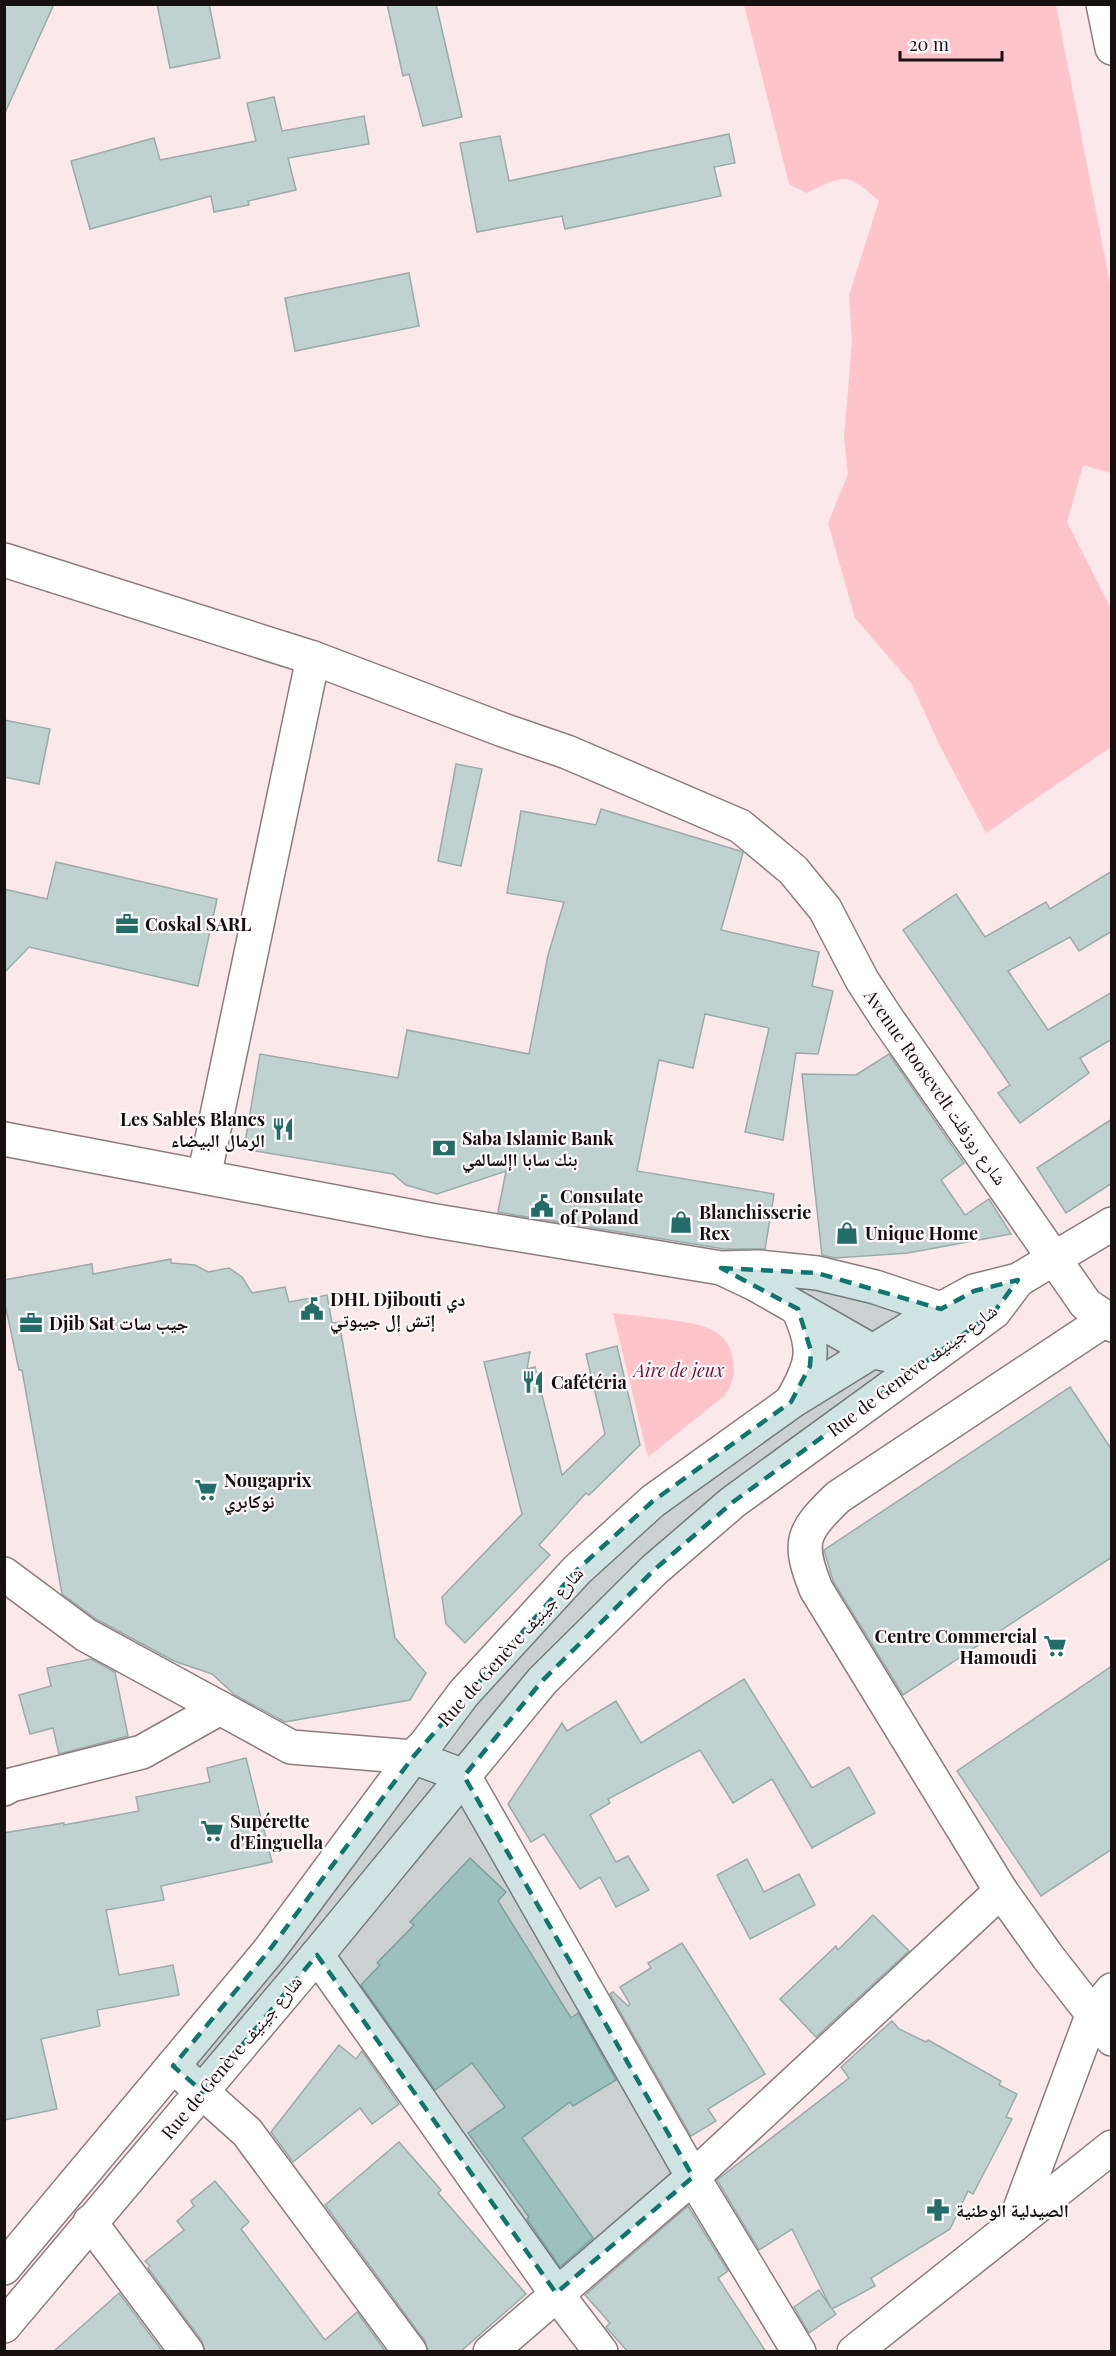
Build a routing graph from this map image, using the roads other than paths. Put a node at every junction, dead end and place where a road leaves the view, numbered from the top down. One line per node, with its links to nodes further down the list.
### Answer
1 (1104, 4): 2 (street)
2 (1112, 48)
3 (4, 560): 4 (street, Avenue Roosevelt شارع روزفلت)
4 (313, 658): 6 (street); 8 (street, Avenue Roosevelt شارع روزفلت)
5 (4, 1139): 6 (street)
6 (204, 1177): 9 (street)
7 (1112, 1224): 8 (street)
8 (1055, 1259): 10 (street); 13 (street, Avenue Roosevelt شارع روزفلت)
9 (721, 1268): 11 (street); 12 (street)
10 (1018, 1280): 12 (street, Rue de Genève شارع جينيف); 15 (street, Rue de Genève شارع جينيف)
11 (798, 1309): 14 (street); 16 (street)
12 (941, 1310): 14 (street, Rue de Genève شارع جينيف); 15 (street)
13 (1110, 1322): 22 (street)
14 (874, 1352): 15 (street); 16 (street, Rue de Genève شارع جينيف)
15 (925, 1362): 20 (street, Rue de Genève شارع جينيف)
16 (791, 1402): 19 (street, Rue de Genève شارع جينيف)
17 (4, 1574): 18 (street)
18 (220, 1708): 19 (street); 21 (street)
19 (413, 1757): 20 (street); 25 (street, Rue de Genève شارع جينيف)
20 (464, 1776): 23 (street, Rue de Genève شارع جينيف); 28 (street)
21 (4, 1789)
22 (1001, 1891): 24 (street); 28 (street)
23 (317, 1955): 26 (street, Rue de Genève شارع جينيف); 32 (street)
24 (1105, 2014): 30 (street)
25 (173, 2066): 26 (street); 31 (street, Rue de Genève شارع جينيف)
26 (202, 2091): 29 (street, Rue de Genève شارع جينيف); 35 (street)
27 (1112, 2148): 30 (street)
28 (693, 2177): 32 (street); 38 (street)
29 (90, 2222): 33 (street, Rue de Genève شارع جينيف); 34 (street)
30 (1014, 2225): 39 (street)
31 (4, 2268)
32 (556, 2294): 36 (street); 37 (street)
33 (4, 2326)
34 (187, 2352)
35 (410, 2352)
36 (490, 2352)
37 (601, 2352)
38 (799, 2352)
39 (854, 2352)

